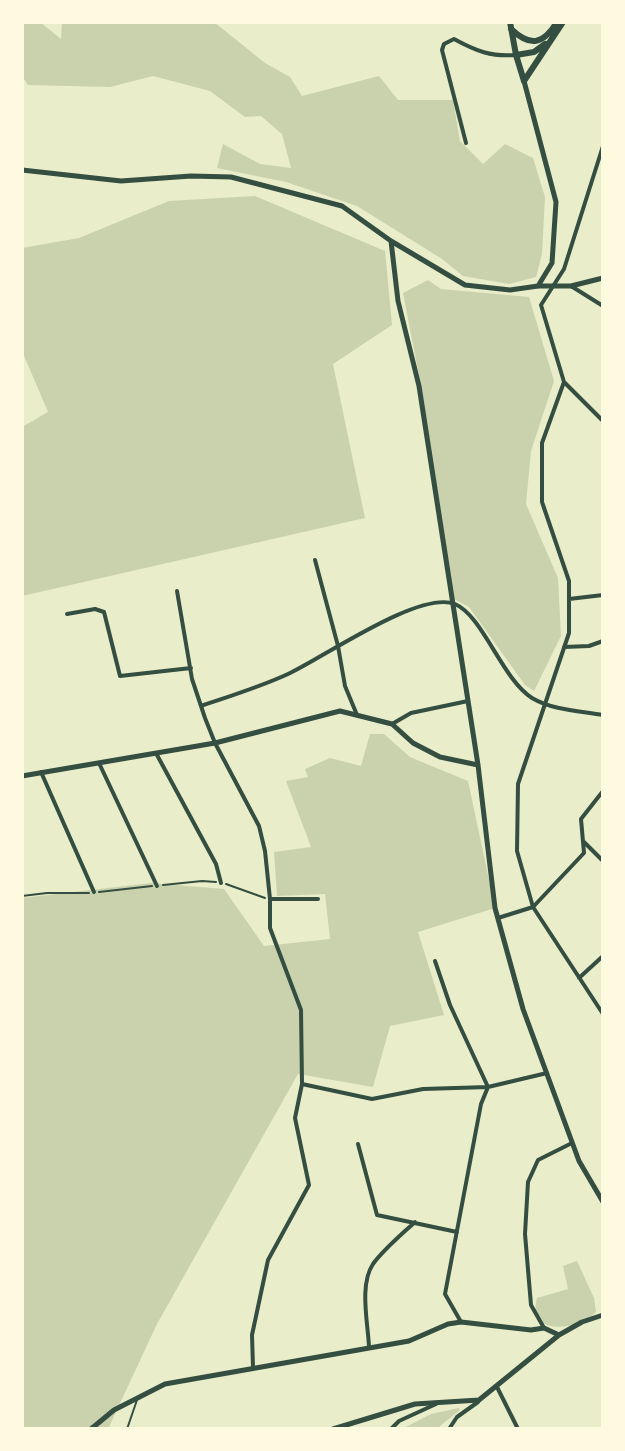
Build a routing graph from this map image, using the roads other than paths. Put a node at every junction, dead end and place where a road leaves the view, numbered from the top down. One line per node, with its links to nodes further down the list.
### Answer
1 (560, 22): 2 (main road); 3 (main road)
2 (511, 26): 4 (main road)
3 (548, 42): 4 (main road); 5 (main road)
4 (516, 55): 5 (main road); 6 (street)
5 (524, 81): 11 (street)
6 (466, 143)
7 (603, 146): 12 (street)
8 (22, 170): 9 (street)
9 (391, 241): 11 (street); 21 (street)
10 (603, 278): 13 (street)
11 (538, 286): 12 (street)
12 (555, 286): 13 (street); 15 (street)
13 (571, 286): 14 (street)
14 (603, 306)
15 (564, 382): 16 (street); 20 (street)
16 (603, 421)
17 (315, 560): 24 (street)
18 (177, 591): 26 (street)
19 (603, 595): 20 (street)
20 (569, 599): 25 (street)
21 (453, 603): 24 (street); 27 (street); 28 (street)
22 (67, 614): 26 (street)
23 (603, 641): 25 (street)
24 (338, 646): 29 (street); 30 (street)
25 (564, 647): 28 (street)
26 (191, 668): 29 (street)
27 (468, 701): 32 (street); 36 (street)
28 (544, 704): 31 (street); 47 (street)
29 (201, 706): 33 (street)
30 (357, 715): 32 (street); 33 (street)
31 (603, 715)
32 (392, 724): 36 (street)
33 (215, 743): 34 (street); 45 (street)
34 (157, 755): 35 (street); 42 (street)
35 (99, 763): 37 (street); 43 (street)
36 (478, 765): 48 (street)
37 (41, 772): 38 (street); 44 (street)
38 (22, 775)
39 (603, 791): 40 (street)
40 (584, 842): 41 (street); 47 (street)
41 (603, 861)
42 (221, 883)
43 (157, 886)
44 (94, 892)
45 (270, 899): 46 (street); 54 (street)
46 (318, 899)
47 (533, 907): 48 (street); 51 (street)
48 (498, 918): 53 (street)
49 (603, 956): 51 (street)
50 (435, 961): 55 (street)
51 (579, 978): 52 (street)
52 (603, 1014)
53 (547, 1073): 55 (street); 56 (street)
54 (302, 1084): 55 (street); 68 (street)
55 (488, 1087): 62 (street)
56 (572, 1143): 59 (street); 65 (street)
57 (358, 1144): 61 (street)
58 (603, 1184): 59 (street)
59 (595, 1189): 60 (street)
60 (603, 1202)
61 (415, 1222): 62 (street); 67 (street)
62 (457, 1232): 64 (street)
63 (603, 1315): 66 (street)
64 (461, 1322): 65 (street); 67 (street)
65 (544, 1328): 66 (street)
66 (559, 1335): 69 (street)
67 (369, 1347): 68 (street)
68 (253, 1367): 70 (street)
69 (497, 1387): 71 (street); 78 (street)
70 (138, 1395): 73 (street); 74 (lane)
71 (479, 1400): 72 (street); 77 (street)
72 (436, 1404): 75 (street); 76 (street)
73 (91, 1429)
74 (127, 1429)
75 (333, 1429)
76 (391, 1429)
77 (449, 1429)
78 (518, 1429)

